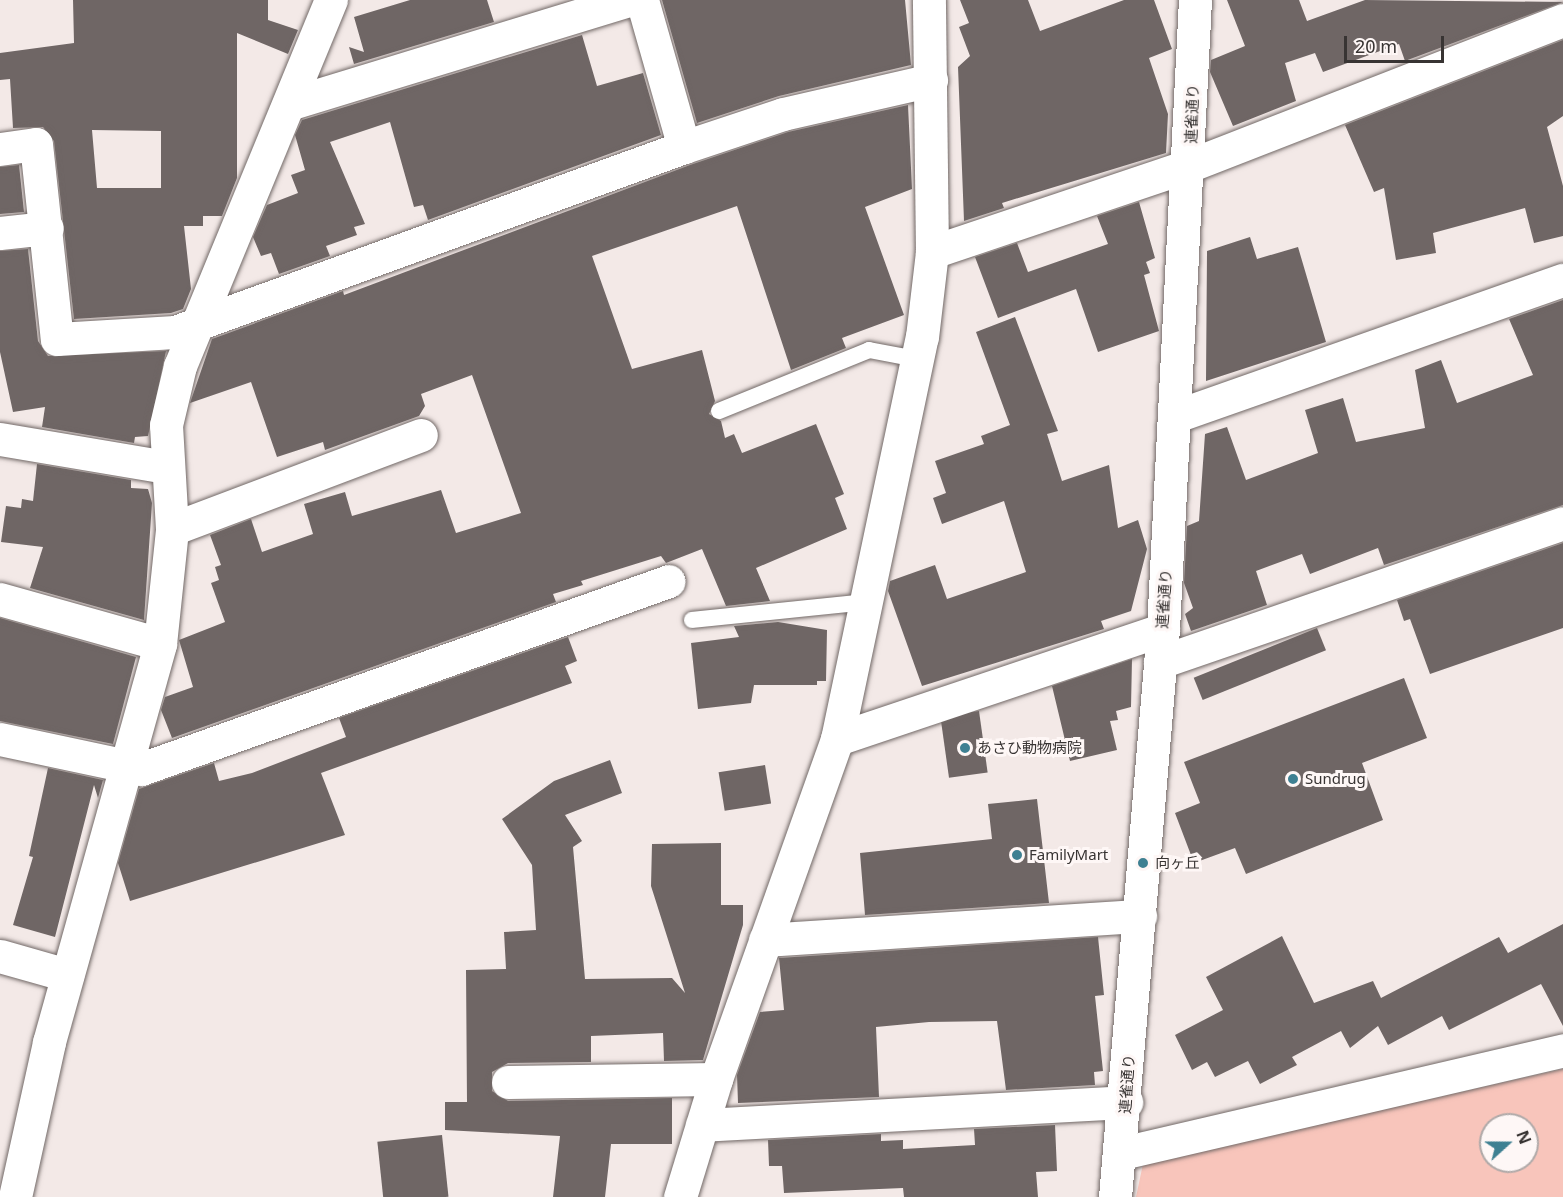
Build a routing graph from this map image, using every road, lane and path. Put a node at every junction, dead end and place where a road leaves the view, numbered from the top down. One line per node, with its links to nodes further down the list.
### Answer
1 (331, 0): 8 (street)
2 (629, 0): 8 (street)
3 (642, 0): 9 (street)
4 (929, 0): 7 (street)
5 (1195, 0): 11 (street, 連雀通り)
6 (1563, 20): 11 (street)
7 (931, 80): 9 (street); 14 (street)
8 (289, 104): 16 (street)
9 (684, 147): 16 (street)
10 (0, 149): 12 (street)
11 (1191, 165): 14 (street); 19 (street, 連雀通り)
12 (47, 228): 13 (street); 16 (street)
13 (0, 233)
14 (932, 252): 17 (street)
15 (1563, 280): 19 (street)
16 (200, 323): 22 (street)
17 (917, 359): 18 (lane); 27 (street)
18 (719, 411)
19 (1176, 416): 29 (street, 連雀通り)
20 (421, 435): 24 (street)
21 (0, 438): 22 (street)
22 (165, 467): 24 (street)
23 (1563, 523): 31 (street)
24 (172, 529): 30 (street)
25 (669, 581): 34 (street)
26 (0, 599): 30 (street)
27 (866, 603): 28 (lane); 33 (street)
28 (693, 620)
29 (1163, 629): 31 (street, 連雀通り); 33 (street)
30 (160, 644): 34 (street)
31 (1160, 662): 35 (street, 連雀通り)
32 (0, 739): 34 (street)
33 (837, 740): 36 (street)
34 (124, 768): 38 (street)
35 (1140, 916): 36 (street); 42 (street, 連雀通り)
36 (765, 940): 40 (street)
37 (0, 956): 38 (street)
38 (67, 975): 45 (street)
39 (1563, 1050): 44 (street)
40 (716, 1079): 41 (street); 43 (street)
41 (508, 1082)
42 (1126, 1102): 43 (street); 44 (street, 連雀通り)
43 (702, 1125): 46 (street)
44 (1122, 1153): 47 (street, 連雀通り)
45 (15, 1197)
46 (680, 1197)
47 (1115, 1197)

